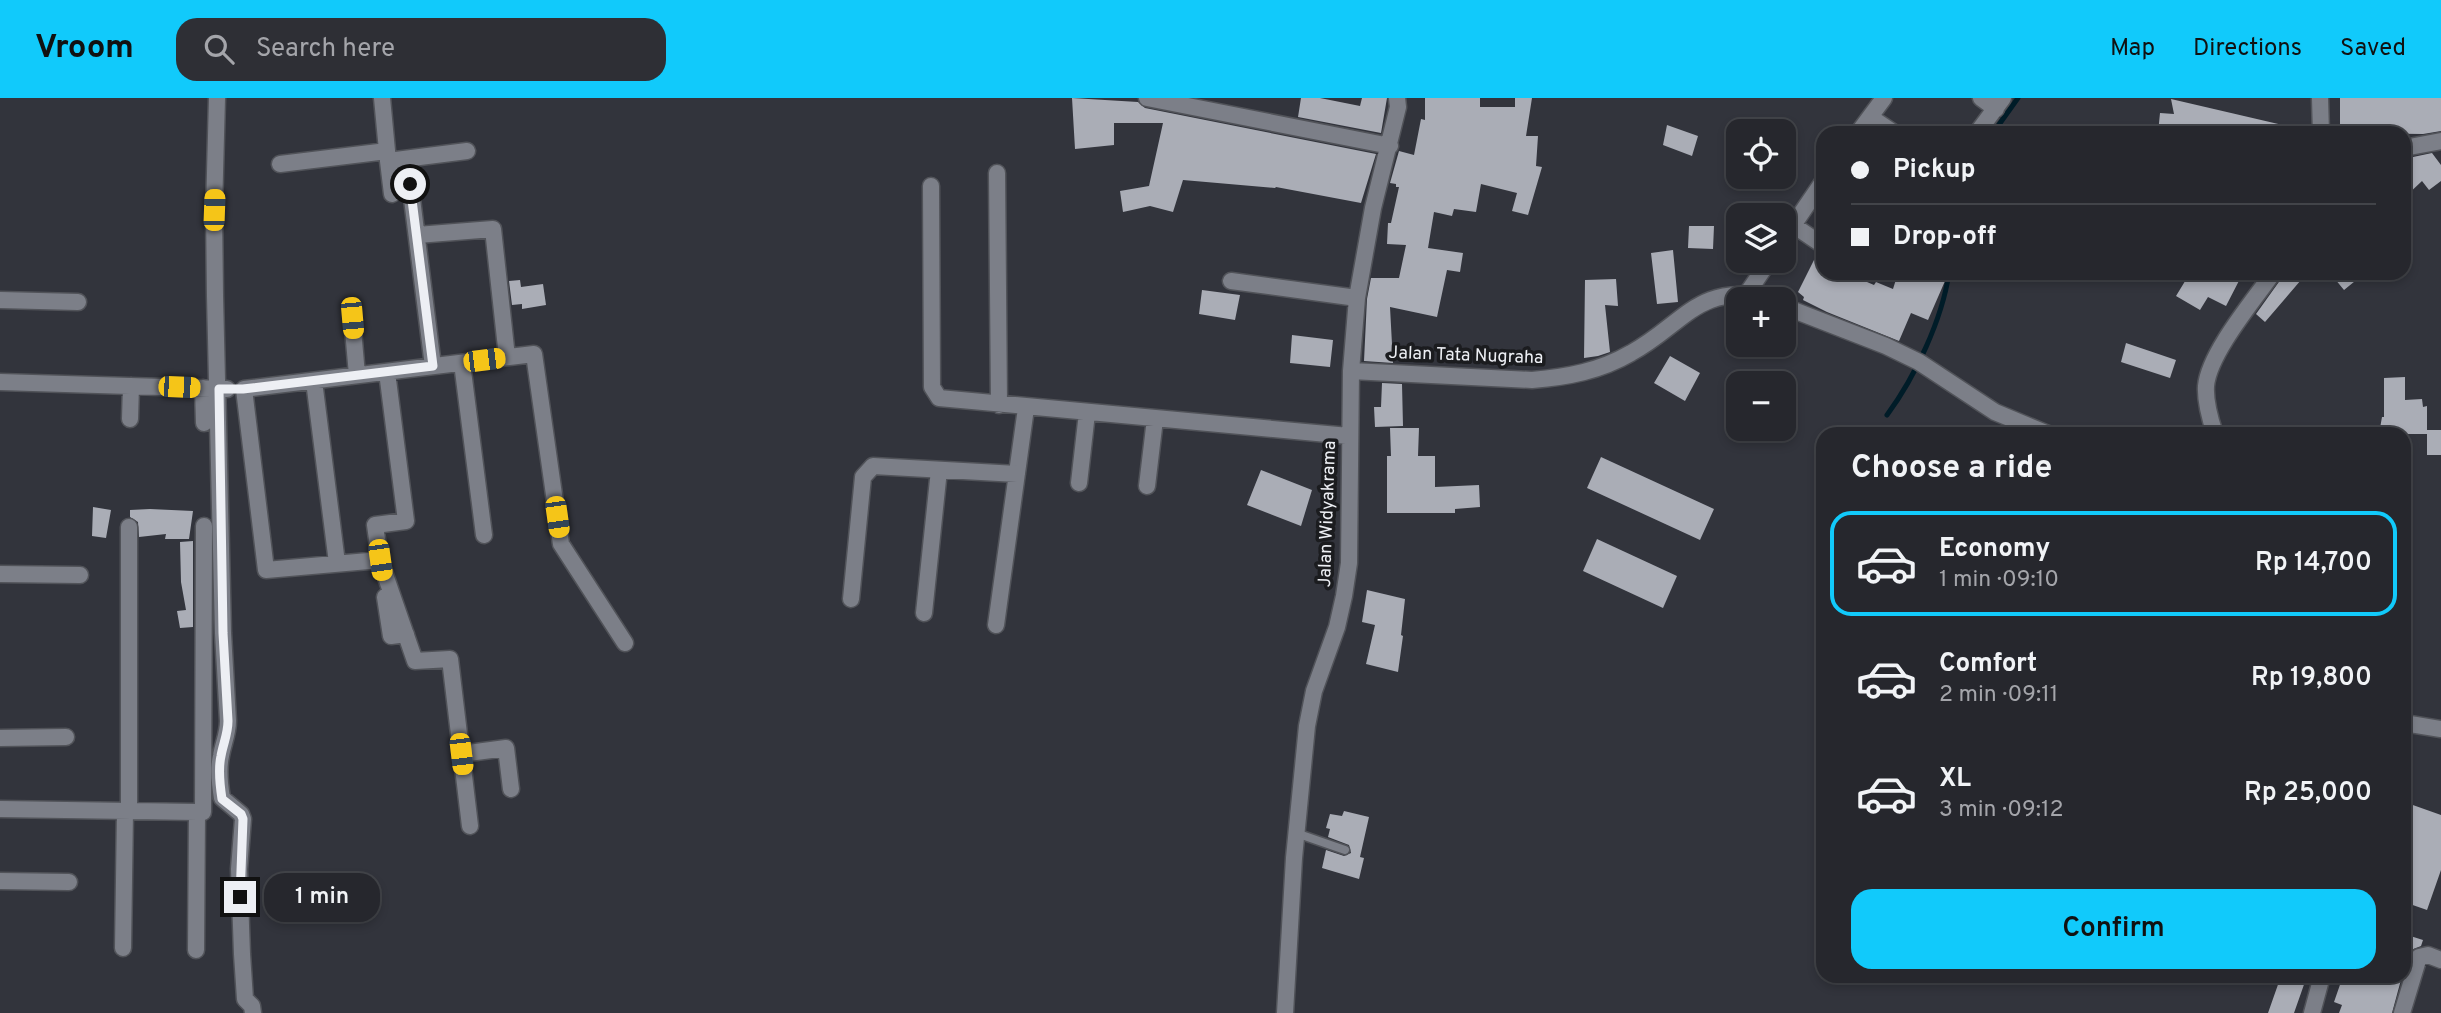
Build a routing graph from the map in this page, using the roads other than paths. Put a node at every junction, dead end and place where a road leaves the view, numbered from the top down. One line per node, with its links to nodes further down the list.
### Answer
1 (217, 98): 47 (street)
2 (382, 98): 18 (street)
3 (1147, 98): 15 (street)
4 (1397, 98): 15 (street, Jalan Widyakrama)
5 (1884, 98): 9 (street)
6 (1980, 98): 8 (street)
7 (2320, 98): 13 (street)
8 (1999, 103): 12 (street)
9 (1870, 117): 10 (street); 11 (street)
10 (1863, 126)
11 (1884, 126)
12 (1983, 126)
13 (2321, 126)
14 (2441, 141): 16 (street)
15 (1390, 146): 33 (street, Jalan Widyakrama)
16 (2411, 147)
17 (467, 151): 19 (street)
18 (387, 156): 19 (street); 20 (street); 24 (street)
19 (407, 159): 27 (street)
20 (280, 164)
21 (998, 173): 48 (street)
22 (931, 186): 48 (street)
23 (1816, 192): 25 (street)
24 (392, 194)
25 (1796, 221)
26 (1796, 227): 28 (street)
27 (417, 235): 38 (street); 40 (street)
28 (1816, 241)
29 (2268, 280): 55 (street)
30 (1231, 281): 33 (street)
31 (222, 286): 47 (street)
32 (1726, 295): 41 (street, Jalan Tata Nugraha)
33 (1357, 298): 41 (street, Jalan Widyakrama)
34 (0, 300): 35 (street)
35 (78, 302)
36 (1796, 311): 54 (street)
37 (352, 318): 43 (street)
38 (507, 357): 39 (street); 71 (street)
39 (462, 363): 40 (street); 63 (street)
40 (433, 366): 42 (street)
41 (1352, 371): 56 (street, Jalan Widyakrama)
42 (387, 372): 43 (street); 64 (street)
43 (357, 375): 44 (street)
44 (314, 381): 47 (street); 65 (street)
45 (0, 382): 46 (street)
46 (131, 386): 47 (street); 51 (street)
47 (223, 389): 53 (street); 65 (street); 90 (street)
48 (999, 405): 49 (street)
49 (1026, 408): 50 (street); 58 (street)
50 (1087, 413): 52 (street); 59 (street)
51 (131, 419)
52 (1155, 419): 56 (street); 60 (street)
53 (204, 424)
54 (2031, 427)
55 (2213, 427)
56 (1349, 436): 82 (street, Jalan Widyakrama)
57 (939, 470): 58 (street); 68 (street); 69 (street)
58 (1017, 474): 70 (street)
59 (1079, 483)
60 (1147, 486)
61 (204, 526): 80 (street)
62 (130, 527): 79 (street)
63 (484, 535)
64 (380, 560): 65 (street); 76 (street)
65 (337, 563)
66 (0, 574): 67 (street)
67 (80, 575)
68 (851, 599)
69 (924, 614)
70 (996, 625)
71 (625, 643)
72 (2411, 724): 73 (street)
73 (2441, 729)
74 (0, 737): 75 (street)
75 (66, 737)
76 (461, 754): 77 (street); 81 (street)
77 (511, 789)
78 (0, 809): 79 (street)
79 (127, 811): 80 (street); 86 (street)
80 (197, 812): 87 (street)
81 (470, 826)
82 (1296, 833): 83 (lane); 91 (street, Jalan Widyakrama)
83 (1345, 850)
84 (0, 881): 85 (street)
85 (69, 882)
86 (123, 948)
87 (196, 950)
88 (2441, 960): 93 (street)
89 (2320, 983): 92 (street)
90 (253, 1013)
91 (1285, 1013)
92 (2312, 1013)
93 (2402, 1013)

